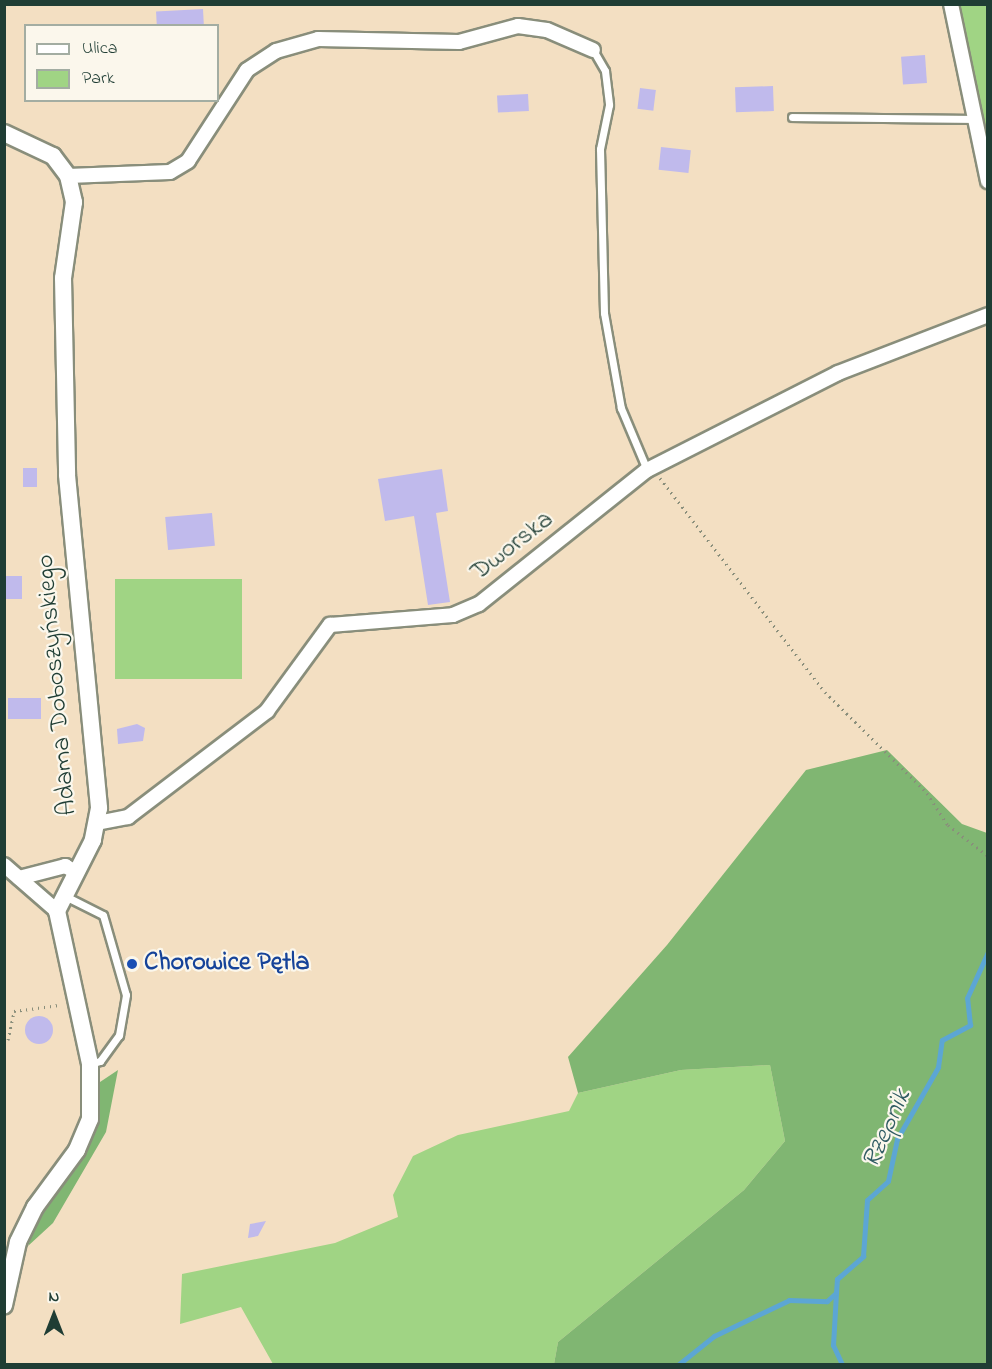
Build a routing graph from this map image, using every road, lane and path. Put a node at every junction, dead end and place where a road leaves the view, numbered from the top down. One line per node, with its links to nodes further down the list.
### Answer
1 (951, 4): 4 (street)
2 (593, 50): 6 (street); 9 (lane)
3 (792, 117): 4 (lane)
4 (974, 118): 7 (street)
5 (4, 133): 6 (street)
6 (68, 176): 10 (street, Adama Doboszyńskiego)
7 (987, 181)
8 (987, 315): 9 (street, Dworska)
9 (649, 468): 10 (street, Dworska); 11 (path)
10 (97, 823): 13 (street, Adama Doboszyńskiego)
11 (987, 856)
12 (4, 865): 14 (street)
13 (74, 871): 14 (street); 15 (street, Adama Doboszyńskiego)
14 (19, 878): 16 (street)
15 (61, 894): 16 (street, Adama Doboszyńskiego); 19 (lane)
16 (57, 911): 17 (street, Adama Doboszyńskiego)
17 (75, 1003): 18 (path); 19 (street, Adama Doboszyńskiego)
18 (8, 1040)
19 (90, 1064): 20 (street, Adama Doboszyńskiego)
20 (7, 1284): 21 (street, Adama Doboszyńskiego)
21 (4, 1305)

